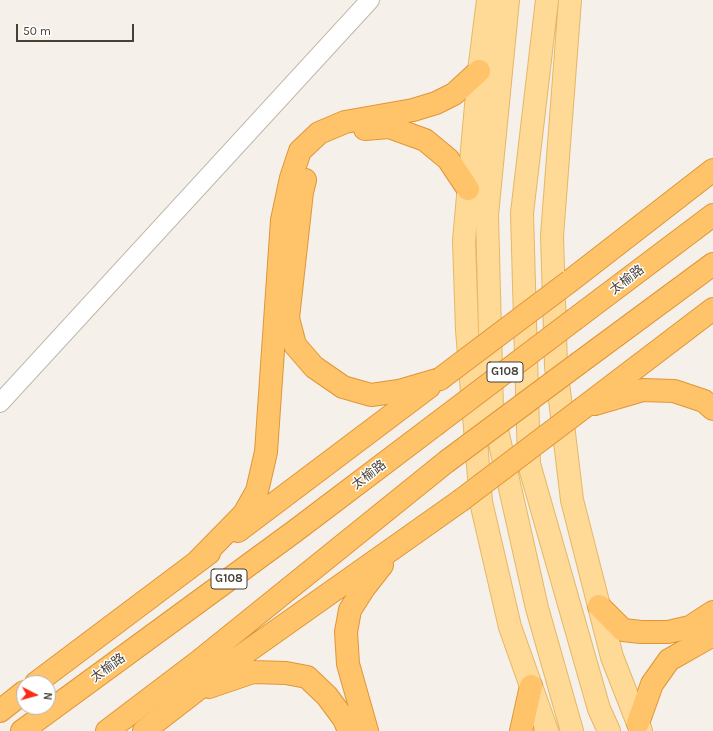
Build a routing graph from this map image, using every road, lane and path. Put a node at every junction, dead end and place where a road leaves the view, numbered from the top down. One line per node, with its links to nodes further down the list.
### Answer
1 (370, 0): 15 (street)
2 (488, 0): 6 (main road)
3 (508, 0): 36 (main road)
4 (547, 0): 37 (main road)
5 (570, 0): 20 (main road)
6 (479, 71): 10 (main road); 19 (highway)
7 (713, 163): 9 (highway)
8 (713, 170): 9 (highway)
9 (695, 185): 14 (highway, bridge)
10 (468, 189): 14 (highway); 24 (main road)
11 (713, 215): 29 (highway, 太榆路 / G108, bridge)
12 (713, 264): 30 (highway, G108, bridge)
13 (713, 309): 16 (highway)
14 (440, 379): 19 (highway)
15 (0, 403)
16 (583, 408): 17 (highway); 18 (highway, bridge)
17 (713, 410)
18 (398, 545): 25 (highway); 33 (highway)
19 (198, 561): 23 (highway)
20 (599, 606): 21 (highway); 28 (main road)
21 (713, 612)
22 (713, 636): 28 (highway)
23 (47, 675)
24 (531, 686): 34 (highway); 35 (main road)
25 (195, 691): 31 (highway); 32 (highway)
26 (16, 698): 27 (highway)
27 (0, 710)
28 (639, 727)
29 (22, 731)
30 (107, 731)
31 (144, 731)
32 (349, 731)
33 (367, 731)
34 (521, 731)
35 (547, 731)
36 (572, 731)
37 (609, 731)

